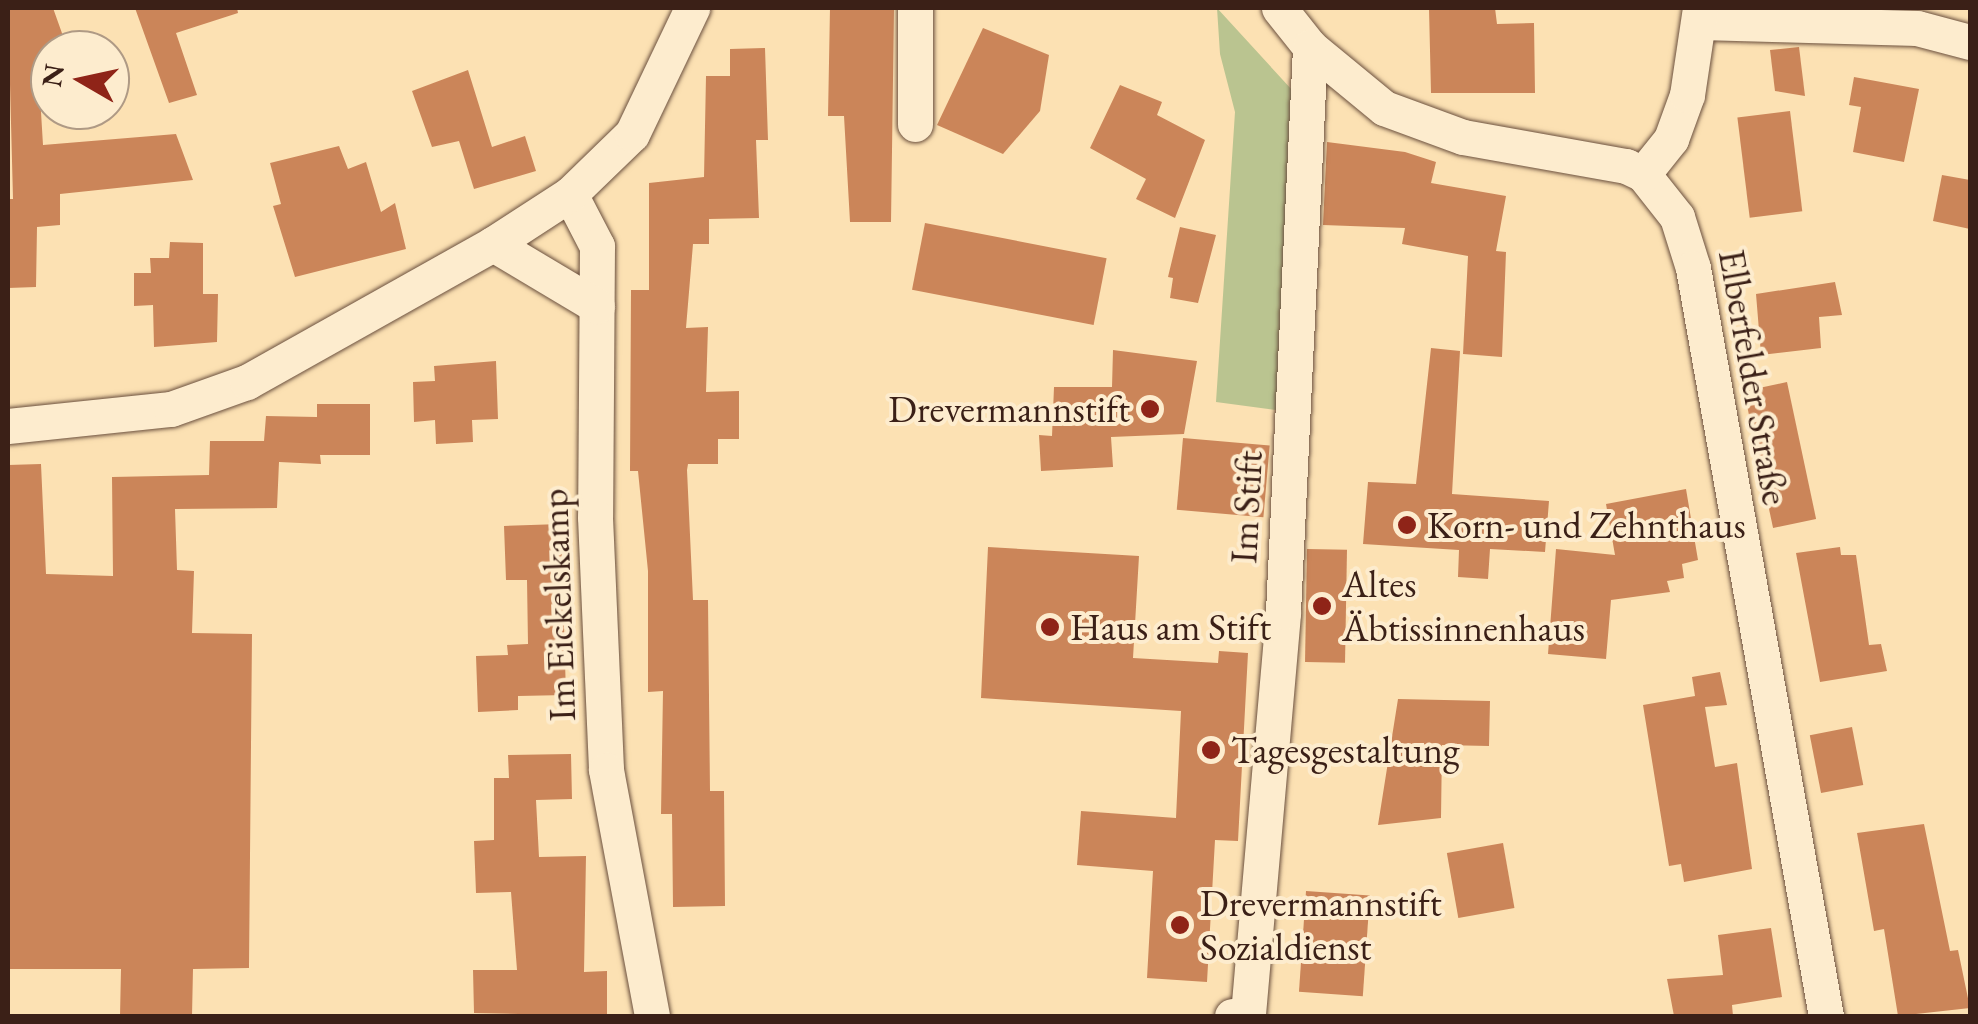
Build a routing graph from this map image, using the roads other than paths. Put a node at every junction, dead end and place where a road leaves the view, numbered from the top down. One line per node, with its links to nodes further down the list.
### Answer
1 (692, 8): 9 (street)
2 (914, 8): 7 (street)
3 (1279, 8): 6 (street)
4 (1700, 14): 5 (street); 8 (street)
5 (1970, 42)
6 (1310, 47): 8 (street); 14 (street, Im Stift)
7 (915, 124)
8 (1643, 174): 15 (street, Elberfelder Straße)
9 (570, 194): 10 (street); 11 (street, Im Eickelskamp)
10 (493, 244): 11 (street); 12 (street)
11 (596, 306): 13 (street, Im Eickelskamp)
12 (8, 426)
13 (652, 1016)
14 (1232, 1016)
15 (1826, 1016)

